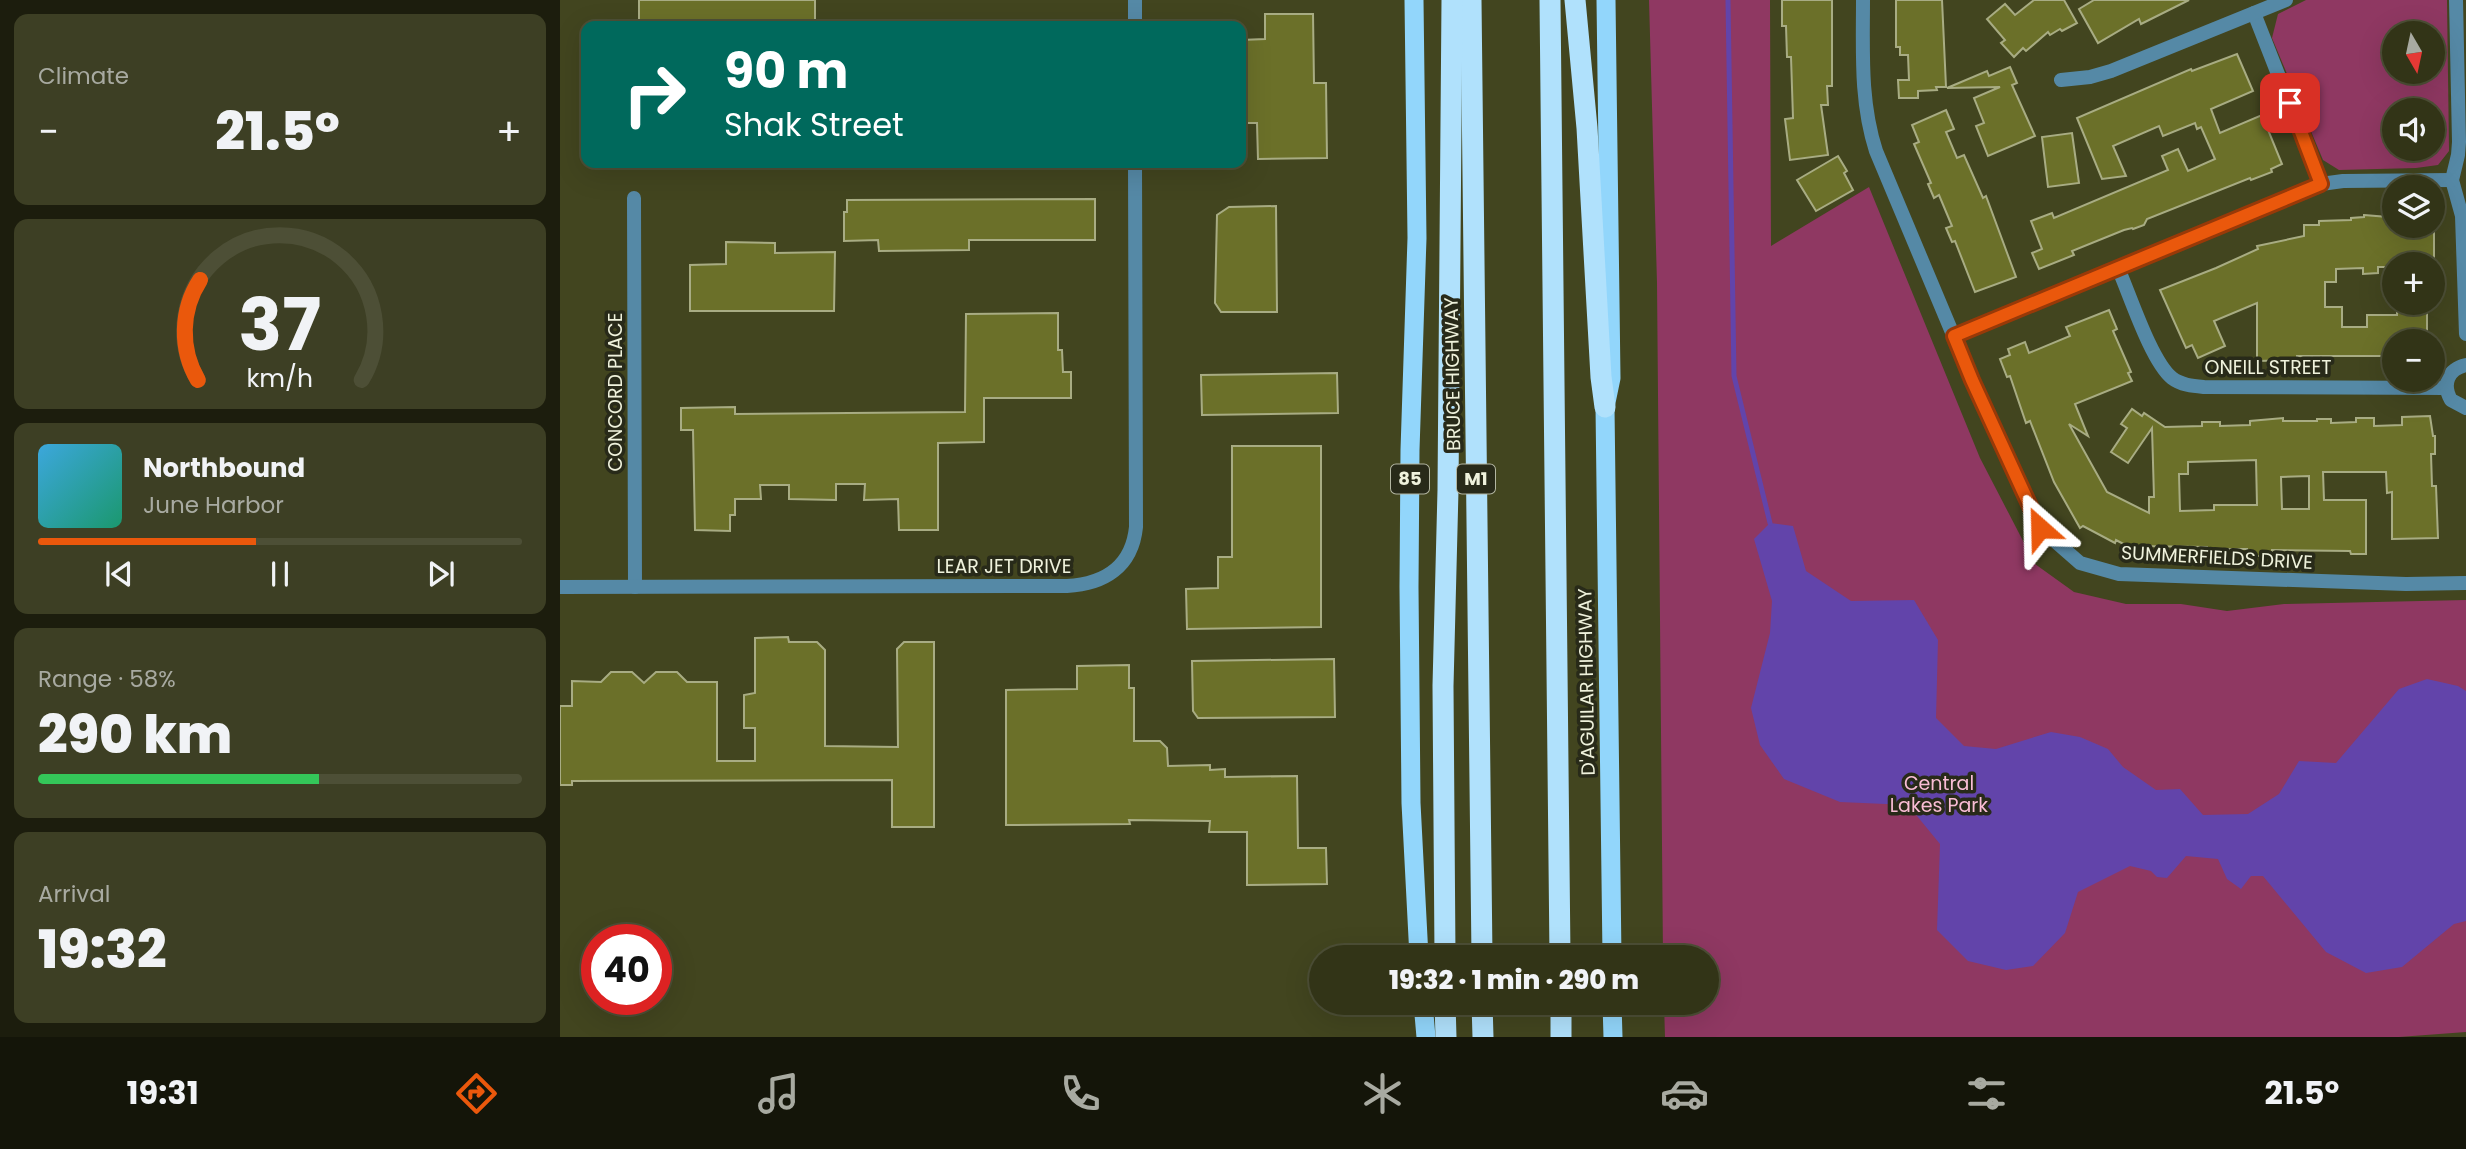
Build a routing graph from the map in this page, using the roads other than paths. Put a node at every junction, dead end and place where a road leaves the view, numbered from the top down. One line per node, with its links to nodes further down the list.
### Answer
1 (1135, 0): 12 (street)
2 (1414, 0): 28 (highway, 85)
3 (1452, 0): 29 (highway)
4 (1471, 0): 30 (highway, BRUCE HIGHWAY / M1)
5 (1550, 0): 31 (highway)
6 (1575, 0): 23 (highway)
7 (1606, 0): 23 (highway, D'AGUILAR HIGHWAY)
8 (1863, 0): 20 (street, SUMMERFIELDS DRIVE)
9 (2286, 0): 11 (street)
10 (2456, 0): 15 (street)
11 (2254, 13): 13 (street); 16 (street)
12 (1135, 21)
13 (2061, 80)
14 (1135, 168): 27 (street, LEAR JET DRIVE)
15 (2452, 180): 16 (street); 19 (street)
16 (2321, 184): 18 (street)
17 (634, 198): 27 (street, CONCORD PLACE)
18 (2118, 268): 20 (street); 22 (street, ONEILL STREET)
19 (2466, 334)
20 (1954, 336): 25 (street, SUMMERFIELDS DRIVE)
21 (2466, 365): 22 (street)
22 (2446, 388): 24 (street)
23 (1605, 407): 32 (highway, D'AGUILAR HIGHWAY)
24 (2466, 408)
25 (2466, 583)
26 (560, 587): 27 (street, LEAR JET DRIVE)
27 (635, 587)
28 (1418, 945)
29 (1445, 945)
30 (1482, 945)
31 (1560, 945)
32 (1612, 945)
33 (1424, 1015): 38 (highway)
34 (1445, 1015): 39 (highway)
35 (1482, 1015): 40 (highway)
36 (1560, 1015): 41 (highway)
37 (1612, 1015): 42 (highway)
38 (1426, 1037)
39 (1446, 1037)
40 (1483, 1037)
41 (1561, 1037)
42 (1613, 1037)

